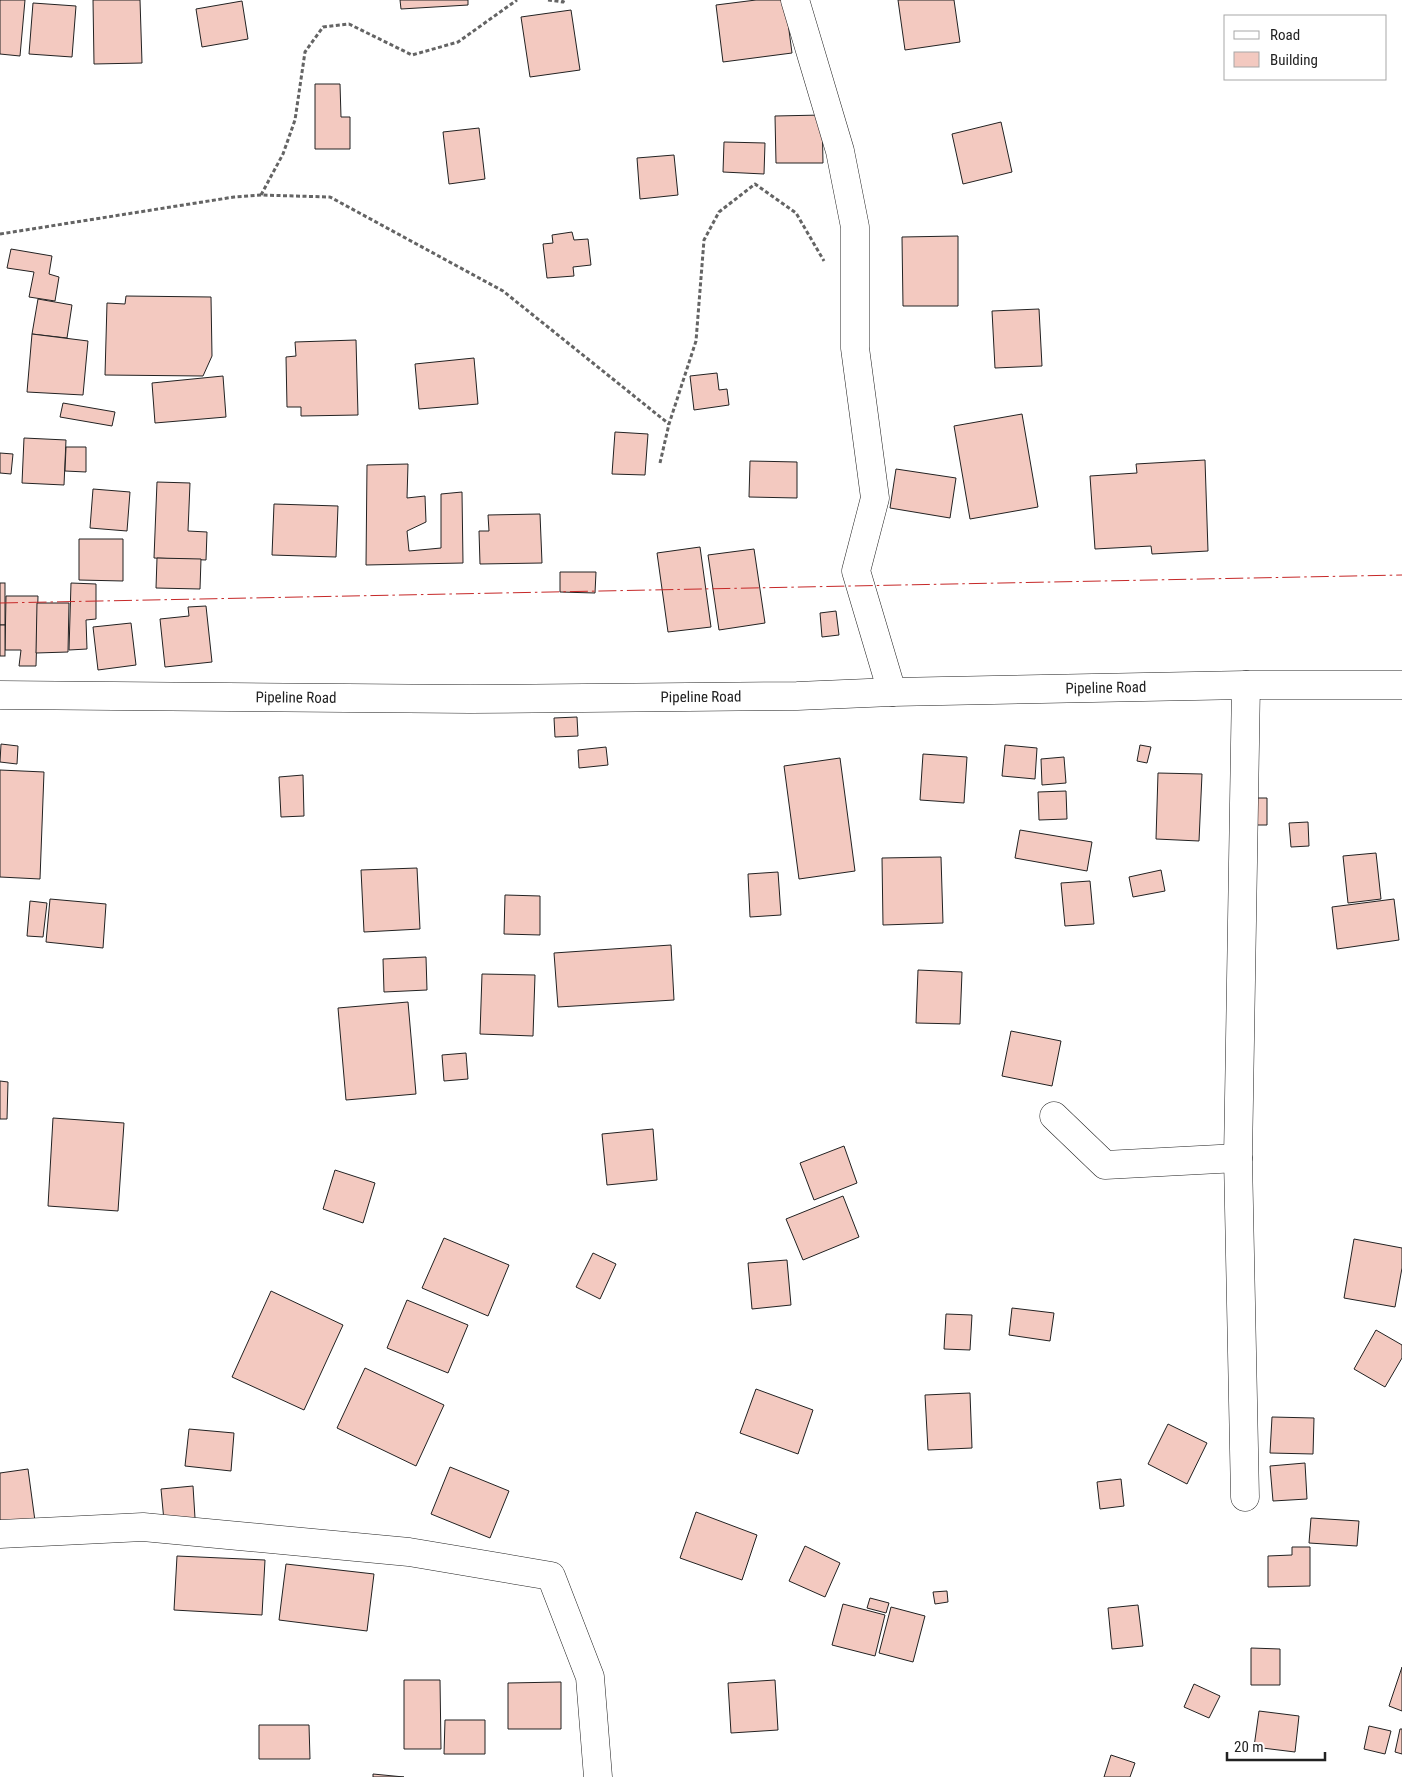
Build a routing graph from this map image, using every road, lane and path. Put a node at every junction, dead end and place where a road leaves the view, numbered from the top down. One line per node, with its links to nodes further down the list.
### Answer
1 (517, 0): 5 (path)
2 (548, 0): 3 (path)
3 (564, 0)
4 (795, 0): 7 (street)
5 (261, 195): 6 (path); 8 (path)
6 (0, 234)
7 (855, 285): 8 (path); 12 (street)
8 (669, 424): 9 (path)
9 (660, 462)
10 (1246, 685): 11 (street, Pipeline Road); 12 (street, Pipeline Road); 15 (street)
11 (1402, 685)
12 (892, 692): 13 (street, Pipeline Road)
13 (0, 695)
14 (1054, 1116): 15 (street)
15 (1238, 1158): 16 (street)
16 (1245, 1497)
17 (0, 1534): 18 (street)
18 (598, 1777)

